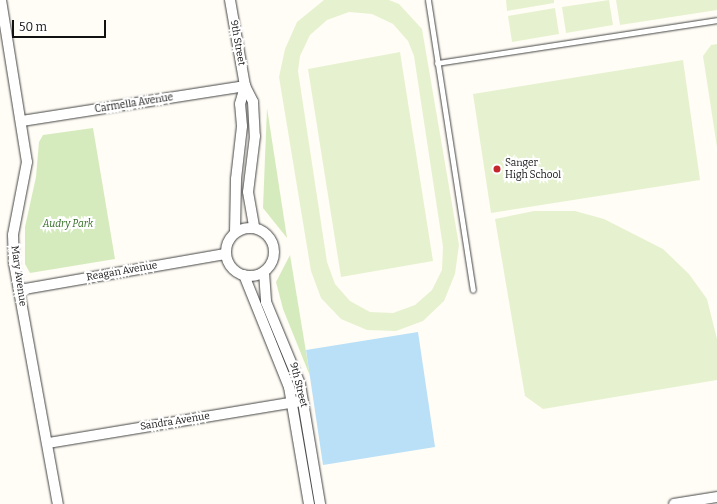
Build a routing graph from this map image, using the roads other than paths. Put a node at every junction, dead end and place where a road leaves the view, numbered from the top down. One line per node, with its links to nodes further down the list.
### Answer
1 (2, 0): 7 (street, Mary Avenue)
2 (230, 0): 6 (street, 9th Street)
3 (428, 0): 5 (lane)
4 (717, 20): 5 (lane)
5 (437, 63): 14 (lane)
6 (245, 86): 7 (street, Carmella Avenue); 8 (street, 9th Street); 9 (street, 9th Street)
7 (22, 122): 13 (street, Mary Avenue)
8 (254, 227): 9 (street); 11 (street)
9 (235, 232): 10 (street)
10 (226, 254): 12 (street); 13 (street, Reagan Avenue)
11 (264, 272): 12 (street); 15 (street, 9th Street)
12 (244, 275): 16 (street, 9th Street)
13 (19, 290): 17 (street, Mary Avenue)
14 (473, 290)
15 (303, 401): 16 (street, Sandra Avenue); 22 (street, 9th Street)
16 (292, 402): 17 (street, Sandra Avenue); 21 (street, 9th Street)
17 (48, 442): 20 (street, Mary Avenue)
18 (717, 497): 19 (street)
19 (701, 503): 23 (street)
20 (58, 504)
21 (309, 504)
22 (320, 504)
23 (674, 504)

